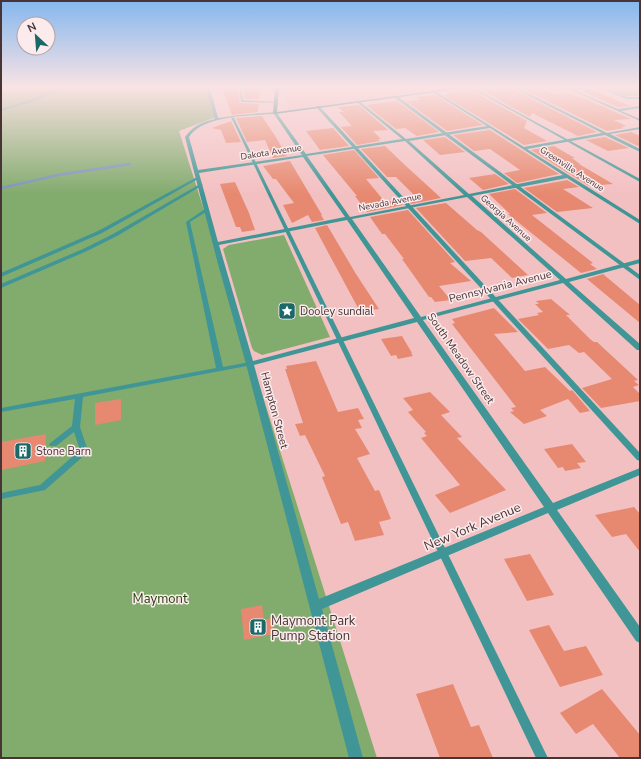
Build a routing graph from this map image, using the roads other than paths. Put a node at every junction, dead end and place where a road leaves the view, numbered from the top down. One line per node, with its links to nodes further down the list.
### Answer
1 (203, 123): 21 (street, Hampton Street)
2 (235, 123): 20 (lane)
3 (282, 123): 19 (street, South Meadow Street)
4 (333, 123): 16 (lane)
5 (385, 123): 14 (street, Georgia Avenue)
6 (432, 123): 12 (lane)
7 (485, 123): 10 (street, Greenville Avenue)
8 (535, 123): 15 (lane)
9 (585, 123): 13 (street)
10 (491, 127): 12 (street, Dakota Avenue); 17 (street, Greenville Avenue)
11 (640, 128): 13 (street)
12 (446, 134): 14 (street, Dakota Avenue); 26 (lane)
13 (606, 134): 15 (street); 18 (street)
14 (405, 140): 16 (street, Dakota Avenue); 27 (street, Georgia Avenue)
15 (567, 141): 17 (street); 24 (lane)
16 (355, 148): 19 (street, Dakota Avenue); 28 (lane)
17 (524, 148): 22 (street, Greenville Avenue)
18 (640, 151)
19 (305, 155): 20 (street, Dakota Avenue); 30 (street, South Meadow Street)
20 (254, 163): 21 (street, Dakota Avenue); 32 (lane)
21 (196, 172): 23 (street, Hampton Street)
22 (568, 176): 26 (street, Nevada Avenue); 31 (street, Greenville Avenue)
23 (198, 178): 25 (street, Hampton Street); 36 (lane)
24 (640, 181)
25 (201, 185): 29 (street, Hampton Street); 39 (lane)
26 (516, 186): 27 (street, Nevada Avenue); 35 (lane)
27 (467, 196): 28 (street, Nevada Avenue); 38 (street, Georgia Avenue)
28 (410, 207): 30 (street, Nevada Avenue); 40 (lane)
29 (207, 210): 33 (street, Hampton Street); 45 (lane)
30 (349, 218): 32 (street, Nevada Avenue); 41 (street, South Meadow Street)
31 (640, 222)
32 (286, 230): 33 (street, Nevada Avenue); 42 (lane)
33 (216, 244): 44 (street, Hampton Street)
34 (640, 261): 35 (street, Pennsylvania Avenue)
35 (624, 266): 37 (lane); 38 (street, Pennsylvania Avenue)
36 (1, 275)
37 (640, 278)
38 (564, 281): 40 (street, Pennsylvania Avenue); 43 (street, Georgia Avenue)
39 (1, 286)
40 (494, 299): 41 (street, Pennsylvania Avenue); 50 (lane)
41 (418, 318): 42 (street, Pennsylvania Avenue); 53 (street, South Meadow Street)
42 (339, 340): 44 (street, Pennsylvania Avenue); 54 (lane)
43 (640, 348)
44 (250, 364): 45 (lane); 55 (street, Hampton Street)
45 (220, 370): 46 (lane)
46 (79, 396): 47 (lane); 48 (lane)
47 (1, 410)
48 (76, 427): 49 (lane); 52 (lane)
49 (53, 444)
50 (640, 458)
51 (640, 471): 53 (street, New York Avenue)
52 (1, 496)
53 (550, 508): 54 (street, New York Avenue); 56 (street, South Meadow Street)
54 (443, 553): 55 (street, New York Avenue); 58 (lane)
55 (315, 606): 57 (street, Hampton Street)
56 (640, 637)
57 (356, 758)
58 (542, 758)

